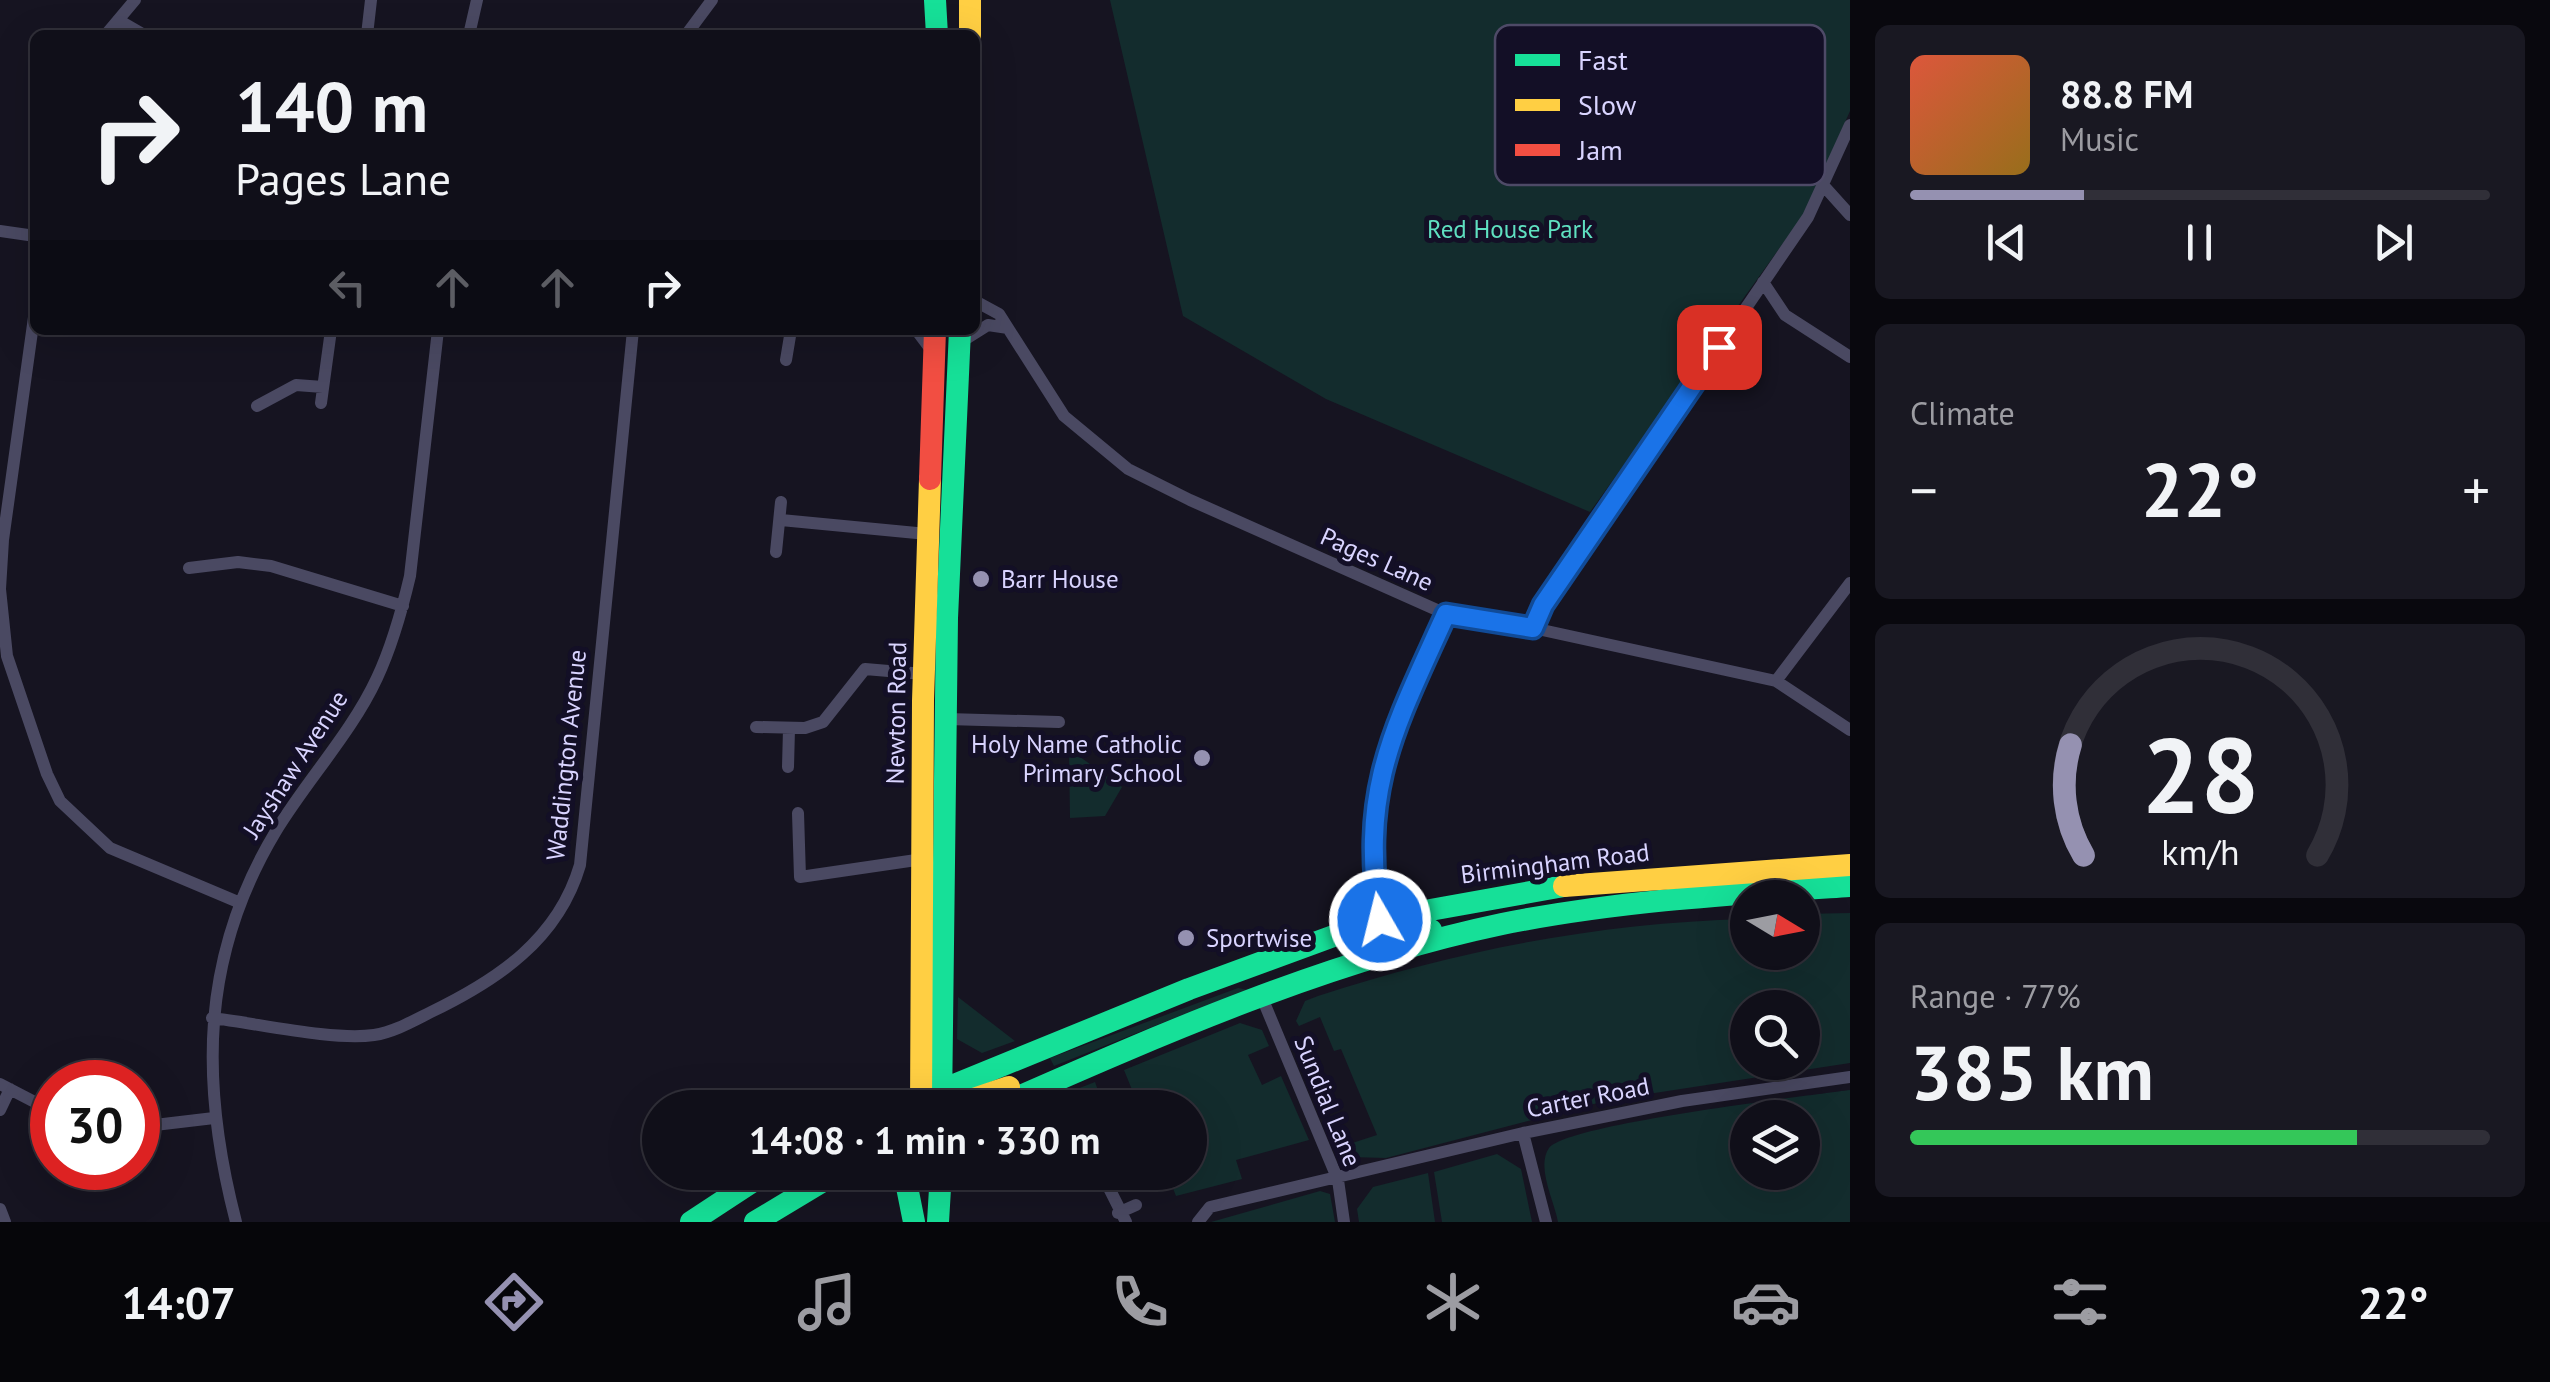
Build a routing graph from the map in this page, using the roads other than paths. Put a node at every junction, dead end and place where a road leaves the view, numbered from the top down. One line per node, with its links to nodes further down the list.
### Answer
1 (135, 0): 7 (street)
2 (371, 0): 10 (street)
3 (477, 0): 11 (street)
4 (712, 0): 12 (street)
5 (936, 0): 13 (highway)
6 (970, 0): 14 (highway)
7 (118, 20): 8 (street); 9 (street)
8 (110, 30)
9 (135, 30)
10 (368, 30)
11 (470, 30)
12 (690, 30)
13 (937, 30)
14 (970, 30)
15 (1850, 125): 16 (street)
16 (1825, 181)
17 (1823, 185): 18 (street); 21 (street)
18 (1850, 215)
19 (0, 231): 20 (street)
20 (30, 235)
21 (1763, 282): 32 (street); 46 (street)
22 (980, 304): 24 (street, Pages Lane)
23 (980, 328): 24 (street)
24 (1008, 328): 45 (street, Pages Lane)
25 (32, 335): 59 (street)
26 (329, 335): 34 (street)
27 (437, 335): 44 (street, Jayshaw Avenue)
28 (633, 335): 64 (street, Waddington Avenue)
29 (790, 335): 33 (street)
30 (959, 337): 49 (highway, Newton Road)
31 (934, 342): 39 (highway, Newton Road)
32 (1850, 357)
33 (786, 360)
34 (322, 387): 35 (street); 36 (street)
35 (321, 403)
36 (257, 406)
37 (781, 502): 38 (street)
38 (781, 520): 39 (street); 40 (street)
39 (927, 534): 47 (highway, Newton Road)
40 (776, 552)
41 (189, 568): 44 (street)
42 (1830, 580): 43 (street)
43 (1847, 587): 48 (street)
44 (403, 606): 59 (street, Jayshaw Avenue)
45 (1446, 614): 46 (street, Pages Lane); 60 (street)
46 (1533, 628): 48 (street, Pages Lane)
47 (924, 674): 52 (street); 56 (highway, Newton Road)
48 (1776, 681): 53 (street, Pages Lane)
49 (946, 719): 50 (street); 68 (highway, Newton Road)
50 (1059, 722)
51 (756, 727): 52 (street)
52 (789, 729): 54 (street)
53 (1850, 730)
54 (788, 767)
55 (798, 813): 56 (street)
56 (923, 859): 69 (highway, Newton Road)
57 (1850, 865): 60 (highway, Birmingham Road)
58 (1850, 886): 61 (highway, Birmingham Road)
59 (238, 902): 64 (street, Jayshaw Avenue)
60 (1380, 920): 61 (highway); 62 (highway, Birmingham Road)
61 (1510, 924): 63 (highway, Birmingham Road)
62 (1250, 966): 63 (highway); 70 (highway, Birmingham Road)
63 (1263, 1000): 65 (highway, Birmingham Road); 78 (street, Sundial Lane)
64 (212, 1018): 75 (street, Jayshaw Avenue)
65 (1090, 1065): 71 (highway, Birmingham Road); 72 (highway, Birmingham Road)
66 (1850, 1077): 77 (street, Carter Road)
67 (5, 1086): 73 (street); 74 (street)
68 (933, 1090)
69 (933, 1090)
70 (959, 1090)
71 (1006, 1090)
72 (1034, 1090)
73 (30, 1099)
74 (0, 1110)
75 (214, 1118): 76 (street); 89 (street, Jayshaw Avenue)
76 (160, 1124)
77 (1523, 1133): 78 (street, Carter Road); 96 (street)
78 (1338, 1180): 94 (street, Carter Road); 95 (street, Sundial Lane)
79 (739, 1190): 90 (highway)
80 (808, 1190): 91 (highway)
81 (907, 1190): 92 (highway)
82 (917, 1190): 92 (highway)
83 (940, 1190): 93 (highway)
84 (1110, 1190): 87 (street)
85 (1136, 1205): 87 (street)
86 (0, 1209): 88 (street)
87 (1122, 1218)
88 (5, 1222)
89 (236, 1222)
90 (691, 1222)
91 (755, 1222)
92 (914, 1222)
93 (938, 1222)
94 (1198, 1222)
95 (1344, 1222)
96 (1546, 1222)

